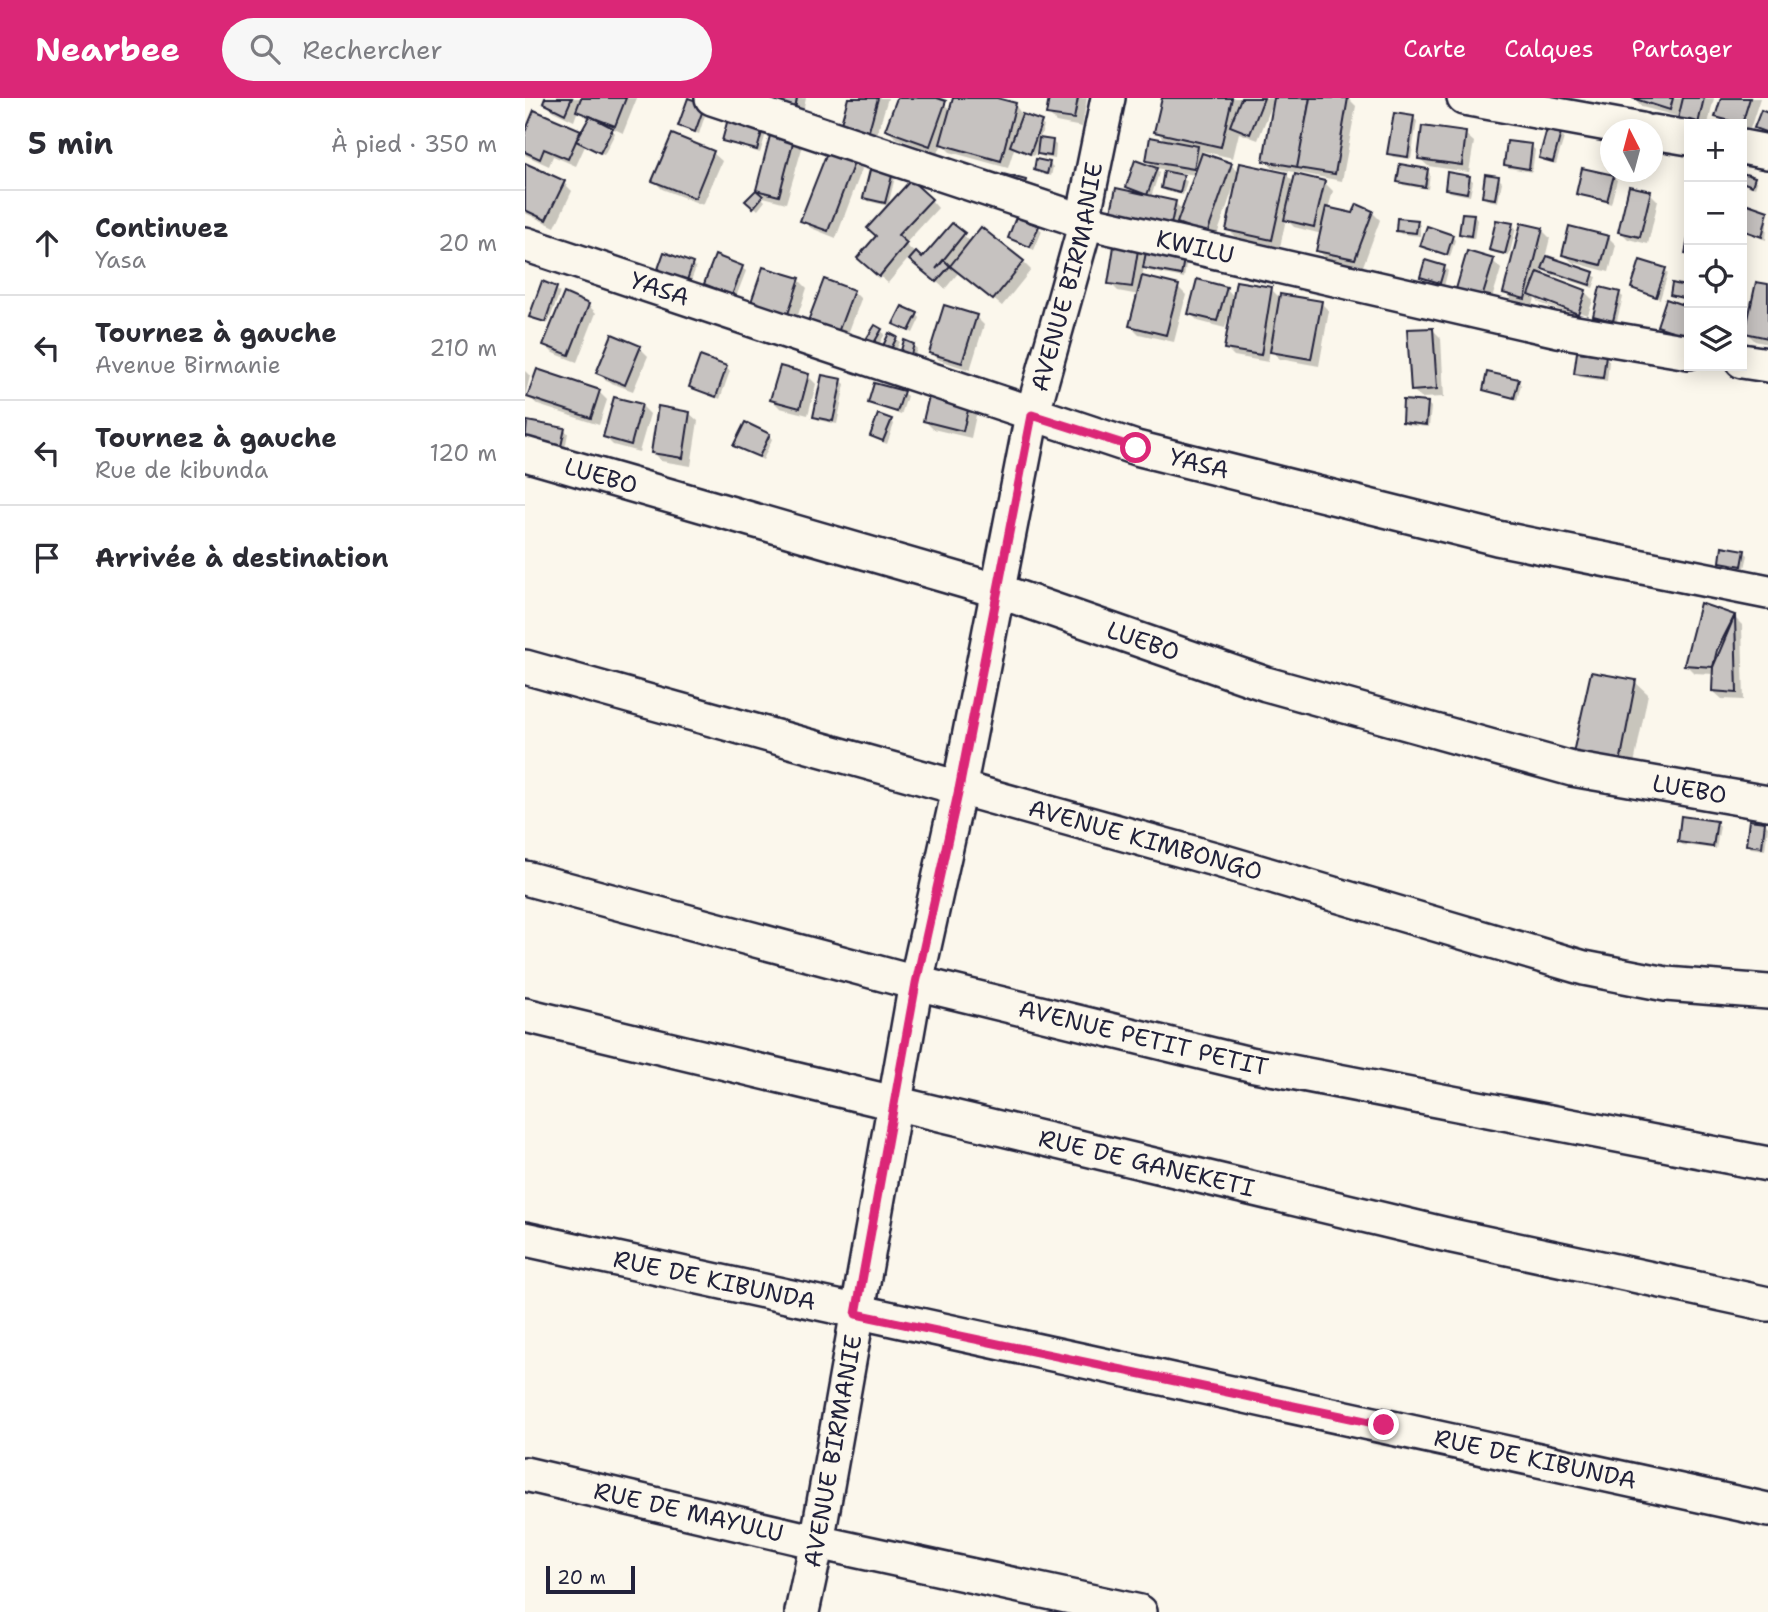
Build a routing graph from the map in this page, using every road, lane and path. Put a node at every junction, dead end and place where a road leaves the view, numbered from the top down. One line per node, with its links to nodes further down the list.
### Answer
1 (712, 98): 9 (street, KWILU)
2 (1108, 98): 9 (street, AVENUE BIRMANIE)
3 (1464, 98): 4 (street)
4 (1600, 123)
5 (1663, 134): 6 (street)
6 (1684, 137)
7 (1747, 149): 8 (street)
8 (1768, 152)
9 (1086, 222): 11 (street, KWILU); 14 (street, AVENUE BIRMANIE)
10 (525, 244): 14 (street, YASA)
11 (1684, 351)
12 (1747, 362): 13 (street)
13 (1768, 365)
14 (1032, 415): 16 (street, AVENUE BIRMANIE); 17 (street, YASA)
15 (525, 454): 16 (street, LUEBO)
16 (999, 591): 19 (street, AVENUE BIRMANIE); 20 (street, LUEBO)
17 (1768, 592)
18 (525, 667): 19 (street, AVENUE KIMBONGO)
19 (959, 789): 22 (street, AVENUE BIRMANIE); 23 (street, AVENUE KIMBONGO)
20 (1768, 803)
21 (525, 878): 22 (street, AVENUE PETIT PETIT)
22 (916, 983): 25 (street, AVENUE BIRMANIE); 26 (street, AVENUE PETIT PETIT)
23 (1768, 992)
24 (525, 1016): 25 (street, RUE DE GANEKETI)
25 (895, 1105): 28 (street, RUE DE GANEKETI); 29 (street, AVENUE BIRMANIE)
26 (1768, 1164)
27 (525, 1239): 29 (street, RUE DE KIBUNDA)
28 (1768, 1304)
29 (856, 1314): 31 (street, RUE DE KIBUNDA); 32 (street, AVENUE BIRMANIE)
30 (525, 1474): 32 (street, RUE DE MAYULU)
31 (1768, 1510)
32 (817, 1542): 33 (street, AVENUE BIRMANIE); 34 (street, RUE DE MAYULU)
33 (802, 1612)
34 (1140, 1612)

